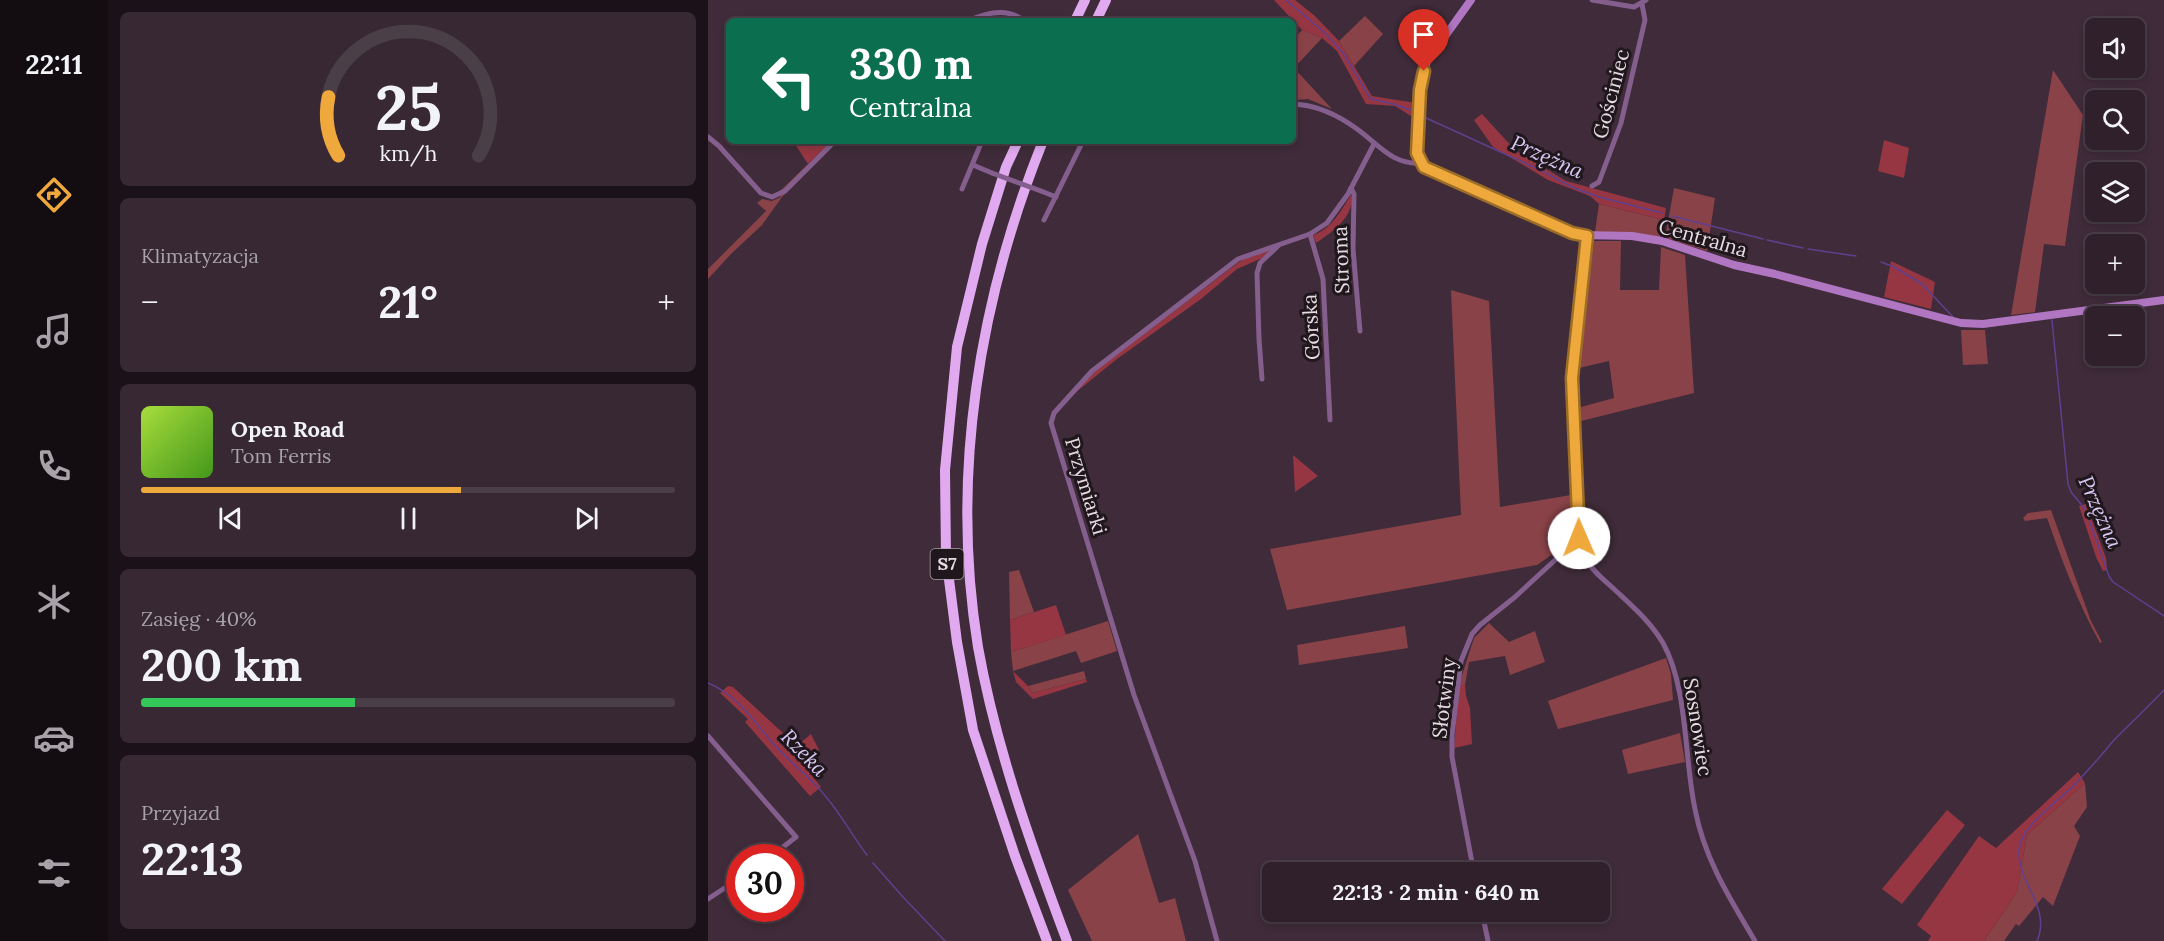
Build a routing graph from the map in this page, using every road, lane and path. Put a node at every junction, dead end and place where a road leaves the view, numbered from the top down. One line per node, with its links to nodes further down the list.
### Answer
1 (1085, 0): 8 (highway)
2 (1106, 0): 9 (highway)
3 (1471, 0): 18 (street)
4 (1592, 0): 5 (street)
5 (1644, 2): 20 (street, Gościniec)
6 (974, 18): 7 (street)
7 (1018, 18)
8 (1076, 18)
9 (1097, 18)
10 (1296, 104): 17 (street)
11 (708, 137): 12 (street)
12 (832, 144)
13 (981, 144): 19 (street)
14 (1017, 144): 39 (highway, S7)
15 (1042, 144): 40 (highway, S7)
16 (1082, 144): 23 (street)
17 (1374, 144): 18 (street); 21 (street, Przymiarki)
18 (1421, 163): 26 (street, Centralna)
19 (973, 165): 22 (street); 23 (street, bridge)
20 (1592, 186)
21 (1352, 188): 25 (street, Przymiarki); 29 (street, Stroma)
22 (962, 189)
23 (1056, 197): 24 (street)
24 (1044, 220)
25 (1310, 234): 27 (street, Przymiarki); 31 (street, Górska)
26 (1587, 236): 28 (street, Centralna); 32 (street, Sosnowiec)
27 (1279, 245): 30 (street); 41 (street, Przymiarki)
28 (2164, 300)
29 (1360, 331)
30 (1262, 379)
31 (1330, 420)
32 (1579, 538): 35 (street, Słotwiny); 43 (street, Sosnowiec)
33 (708, 736): 34 (street)
34 (787, 844)
35 (1472, 862)
36 (726, 887): 37 (street)
37 (708, 899)
38 (1484, 922): 42 (street)
39 (1047, 941)
40 (1067, 941)
41 (1217, 941)
42 (1488, 941)
43 (1755, 941)

